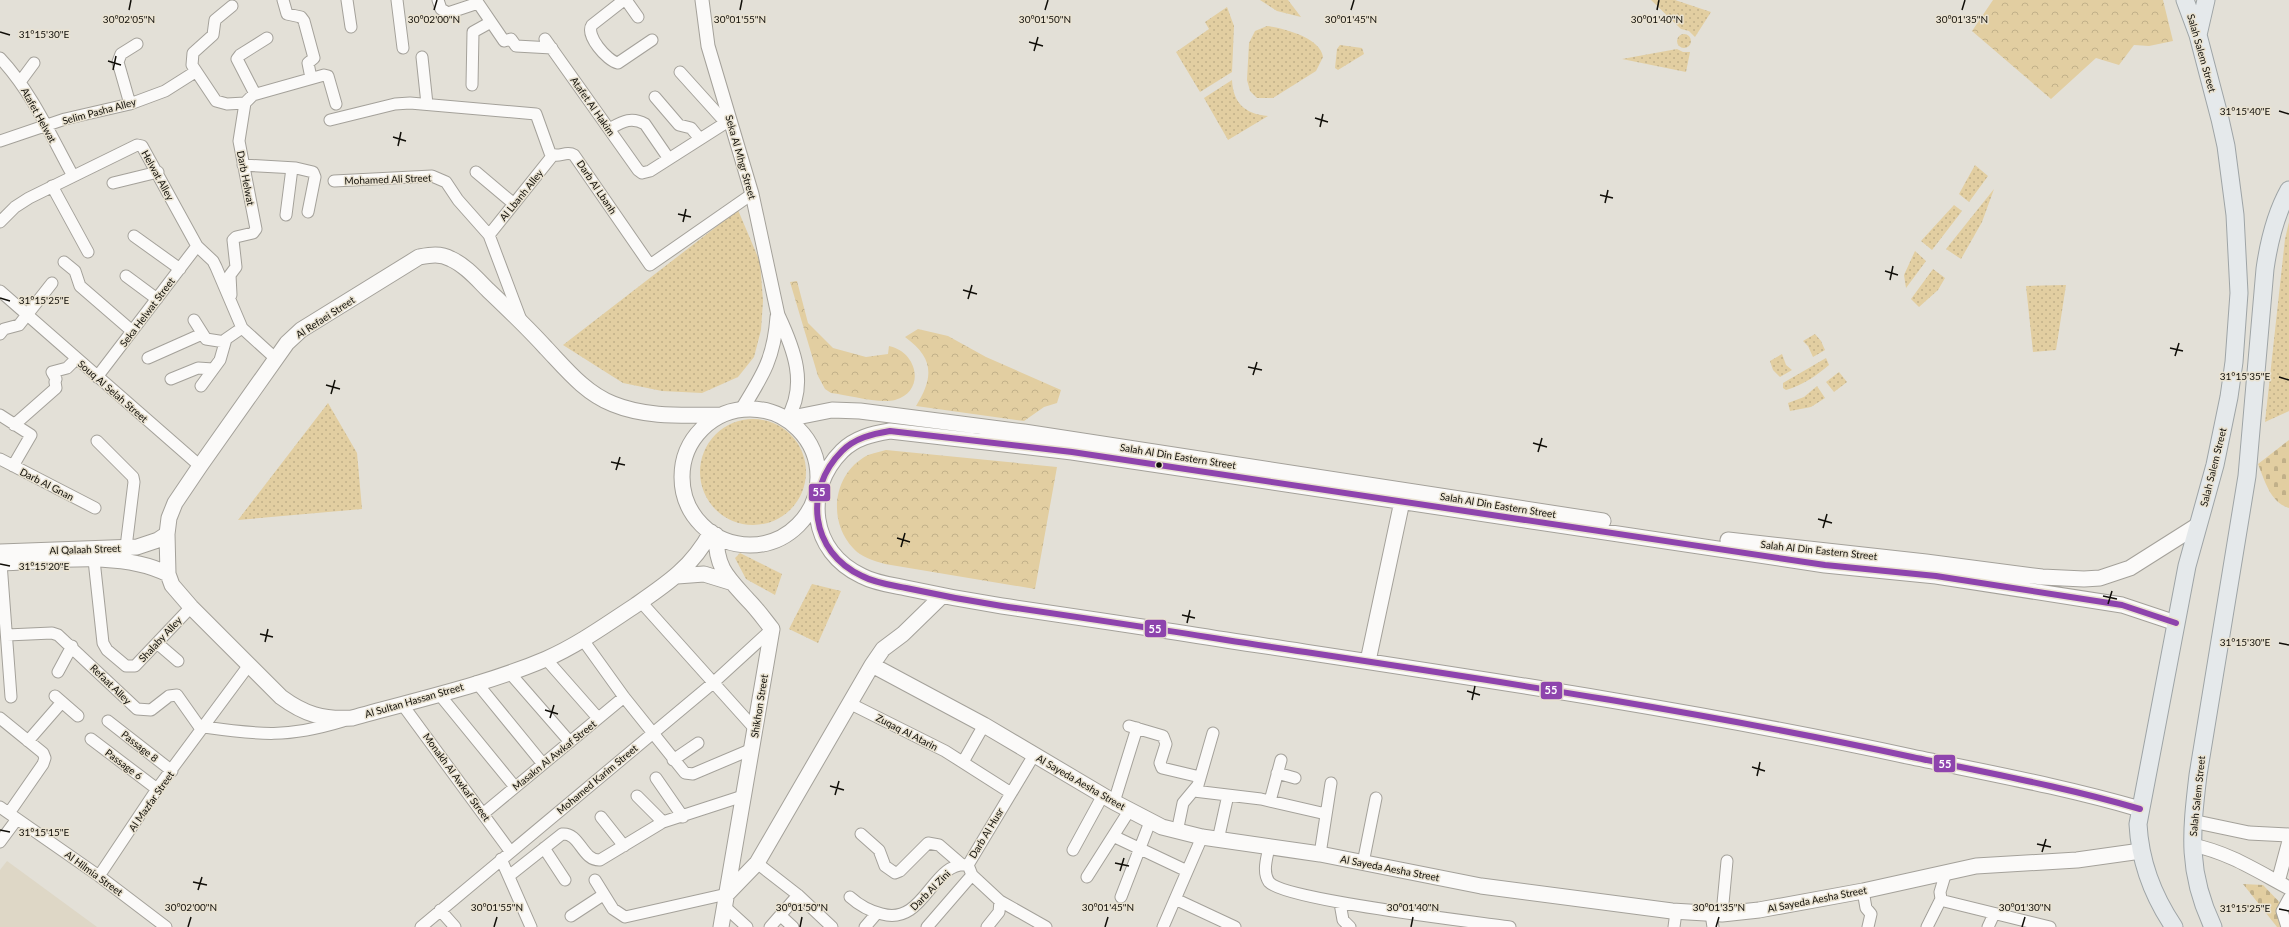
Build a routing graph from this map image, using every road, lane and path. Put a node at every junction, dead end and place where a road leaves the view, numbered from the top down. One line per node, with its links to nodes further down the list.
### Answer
1 (283, 0): 26 (street)
2 (347, 0): 13 (street)
3 (397, 0): 19 (street)
4 (438, 0): 9 (street)
5 (625, 0): 11 (street); 17 (street)
6 (702, 0): 36 (street, Seka Al Mhgr Street)
7 (2185, 0): 14 (main road, Salah Salem Street)
8 (2206, 0): 14 (main road)
9 (477, 1): 12 (street)
10 (232, 6): 24 (street)
11 (638, 17)
12 (491, 22): 20 (street); 28 (street)
13 (351, 27)
14 (2198, 35): 96 (main road, Salah Salem Street)
15 (267, 38): 29 (street)
16 (545, 39): 20 (street, Atafet Al Hakim)
17 (652, 40)
18 (137, 44): 32 (street)
19 (403, 48)
20 (552, 48): 38 (street, Atafet Al Hakim)
21 (422, 57): 34 (street)
22 (0, 58): 27 (street, Atafet Helwat)
23 (34, 63): 27 (street)
24 (195, 72): 31 (street); 32 (street, Selim Pasha Alley)
25 (680, 72): 36 (street)
26 (311, 78): 29 (street); 33 (street)
27 (20, 82): 37 (street, Atafet Helwat)
28 (472, 85)
29 (255, 94): 31 (street)
30 (655, 97): 39 (street)
31 (245, 103): 43 (street, Darb Helwat)
32 (130, 104): 37 (street, Selim Pasha Alley)
33 (336, 104)
34 (427, 104): 35 (street); 41 (street)
35 (330, 120)
36 (728, 122): 39 (street); 52 (street, Seka Al Mhgr Street)
37 (46, 126): 40 (street, Selim Pasha Alley); 47 (street, Atafet Helwat)
38 (609, 129): 42 (street); 42 (street, Atafet Al Hakim)
39 (700, 139): 42 (street)
40 (0, 142)
41 (553, 155): 52 (street, Darb Al Lbanh); 53 (street, Al Lbanh Alley)
42 (669, 159)
43 (243, 165): 44 (street); 67 (street, Darb Helwat)
44 (292, 168): 54 (street); 55 (street)
45 (158, 172): 47 (street, Helwat Alley); 49 (street); 59 (street, Helwat Alley)
46 (476, 172): 53 (street)
47 (73, 176): 50 (street, Helwat Alley)
48 (334, 181): 57 (street, Mohamed Ali Street)
49 (113, 183)
50 (52, 186): 56 (street, Helwat Alley); 60 (street)
51 (2289, 190): 171 (main road, Salah Salem Street)
52 (752, 194): 69 (street, Seka Al Mhgr Street)
53 (514, 204): 57 (street, Al Lbanh Alley)
54 (308, 212)
55 (286, 215)
56 (0, 222)
57 (489, 235): 71 (street, Mohamed Ali Street)
58 (134, 236): 62 (street)
59 (197, 246): 62 (street, Seka Helwat Street); 67 (street, Helwat Alley)
60 (88, 252)
61 (64, 262): 73 (street)
62 (180, 269): 66 (street, Seka Helwat Street)
63 (126, 276): 66 (street)
64 (52, 283): 68 (street)
65 (0, 291): 68 (street, Souq Al Selah Street)
66 (157, 299): 73 (street, Seka Helwat Street)
67 (232, 304): 72 (street, Helwat Alley)
68 (27, 315): 74 (street); 79 (street, Souq Al Selah Street)
69 (778, 315): 84 (street, Seka Al Mhgr Street); 87 (street, Seka Al Mhgr Street)
70 (194, 320): 75 (street)
71 (522, 323): 78 (main road, Al Refaei Street); 86 (main road, Al Refaei Street)
72 (242, 328): 76 (street); 78 (street)
73 (132, 331): 81 (street, Seka Helwat Street)
74 (0, 334)
75 (202, 334): 76 (street); 77 (street)
76 (225, 342): 80 (street)
77 (148, 358)
78 (275, 358): 92 (main road, Al Refaei Street)
79 (76, 359): 81 (street, Souq Al Selah Street); 88 (street)
80 (213, 369): 82 (street); 83 (street)
81 (97, 377): 92 (street, Souq Al Selah Street)
82 (171, 379)
83 (201, 386)
84 (742, 409): 86 (main road); 87 (main road)
85 (0, 415): 88 (street)
86 (720, 415): 98 (main road)
87 (787, 419): 93 (main road); 94 (main road, Salah Al Din Eastern Street)
88 (14, 425): 91 (street)
89 (97, 441): 99 (street)
90 (0, 459): 91 (street, Darb Al Gnan)
91 (14, 466): 95 (street, Darb Al Gnan)
92 (200, 466): 97 (main road, Al Refaei Street)
93 (817, 496): 94 (main road, Salah Al Din Eastern Street); 98 (main road); 105 (main road)
94 (1404, 496): 96 (main road, Salah Al Din Eastern Street); 108 (main road, Salah Al Din Eastern Street); 116 (main road)
95 (95, 508)
96 (2198, 525): 108 (main road, Salah Salem Street)
97 (167, 534): 99 (main road, Al Qalaah Street); 102 (main road, Al Sultan Hassan Street)
98 (713, 534): 103 (main road, Al Sultan Hassan Street); 104 (main road)
99 (126, 547): 100 (main road, Al Qalaah Street)
100 (0, 560): 101 (main road, Al Qalaah Street); 110 (street)
101 (94, 560): 102 (main road, Al Qalaah Street); 112 (street, Shalaby Alley)
102 (168, 574): 107 (main road, Al Sultan Hassan Street)
103 (677, 576): 104 (main road); 106 (main road, Al Sultan Hassan Street)
104 (730, 582): 109 (main road)
105 (942, 596): 116 (main road); 118 (main road)
106 (641, 602): 111 (main road, Al Sultan Hassan Street); 122 (street)
107 (191, 607): 112 (street, Shalaby Alley); 117 (main road, Al Sultan Hassan Street)
108 (2176, 623): 164 (main road, Salah Salem Street)
109 (772, 629): 122 (street, Mohamed Karim Street); 135 (main road, Shikhon Street)
110 (4, 638): 113 (street, Refaat Alley); 124 (street)
111 (584, 640): 114 (main road, Al Sultan Hassan Street); 125 (street)
112 (157, 642): 115 (street)
113 (72, 646): 119 (street); 134 (street, Refaat Alley)
114 (546, 659): 120 (main road, Al Sultan Hassan Street); 131 (street)
115 (178, 661)
116 (1368, 662): 164 (main road)
117 (249, 665): 130 (main road, Al Sultan Hassan Street); 134 (street, Al Mazfar Street)
118 (872, 665): 126 (main road); 133 (main road, Al Sayeda Aesha Street)
119 (58, 672)
120 (509, 672): 121 (main road, Al Sultan Hassan Street); 140 (street)
121 (476, 682): 123 (main road, Al Sultan Hassan Street); 147 (street)
122 (713, 683): 135 (street); 136 (street, Mohamed Karim Street)
123 (439, 694): 127 (main road, Al Sultan Hassan Street); 154 (street)
124 (11, 697)
125 (624, 697): 131 (street, Masakn Al Awkaf Street); 136 (street)
126 (849, 703): 146 (street, Zuqaq Al Atarin); 193 (main road)
127 (402, 704): 130 (main road, Al Sultan Hassan Street); 167 (street, Monakh Al Awkaf Street)
128 (78, 716): 139 (street)
129 (0, 718): 139 (street)
130 (352, 718): 134 (street)
131 (598, 718): 140 (street, Masakn Al Awkaf Street)
132 (108, 721): 148 (street, Passage 8)
133 (984, 725): 143 (main road, Al Sayeda Aesha Street); 146 (street)
134 (203, 728): 148 (street, Al Mazfar Street)
135 (755, 729): 142 (main road, Shikhon Street)
136 (652, 733): 144 (street); 188 (street, Mohamed Karim Street)
137 (1213, 733): 150 (street)
138 (91, 739): 155 (street, Passage 6)
139 (28, 741): 166 (street)
140 (570, 742): 147 (street, Masakn Al Awkaf Street)
141 (698, 743): 144 (street)
142 (752, 749): 144 (street); 160 (main road, Shikhon Street)
143 (1034, 755): 157 (street, Darb Al Husr); 162 (main road, Al Sayeda Aesha Street)
144 (673, 760)
145 (1281, 760): 149 (street)
146 (963, 762): 157 (street, Zuqaq Al Atarin)
147 (543, 764): 154 (street, Masakn Al Awkaf Street)
148 (172, 771): 155 (street, Al Mazfar Street)
149 (1277, 773): 152 (street); 163 (street)
150 (1200, 777): 156 (street); 162 (street)
151 (656, 778): 170 (street)
152 (1295, 778)
153 (1331, 783): 168 (street)
154 (515, 787): 167 (street, Masakn Al Awkaf Street)
155 (157, 789): 198 (street, Al Mazfar Street)
156 (1194, 791): 158 (street); 174 (street)
157 (1011, 793): 195 (street, Darb Al Husr)
158 (1228, 795): 163 (street); 179 (street)
159 (637, 796): 172 (street)
160 (743, 796): 170 (street); 212 (main road, Shikhon Street)
161 (1376, 798): 194 (street)
162 (1108, 799): 165 (main road, Al Sayeda Aesha Street); 187 (street)
163 (1270, 801): 168 (street)
164 (2140, 809): 189 (main road, Salah Salem Street)
165 (1129, 810): 173 (main road, Al Sayeda Aesha Street); 177 (street)
166 (9, 813): 181 (street); 198 (street, Al Hilmia Street)
167 (484, 813): 188 (street, Monakh Al Awkaf Street)
168 (1326, 814): 190 (street)
169 (601, 817): 183 (street)
170 (683, 817): 172 (street)
171 (2192, 821): 176 (street); 182 (main road, Salah Salem Street)
172 (663, 822): 183 (street)
173 (1150, 822): 174 (main road, Al Sayeda Aesha Street); 186 (street)
174 (1177, 832): 178 (main road, Al Sayeda Aesha Street)
175 (861, 834): 195 (street)
176 (2289, 835)
177 (1113, 836): 186 (street); 200 (street)
178 (1202, 837): 179 (main road, Al Sayeda Aesha Street); 196 (street)
179 (1218, 840): 184 (main road, Al Sayeda Aesha Street)
180 (2289, 841): 203 (street)
181 (0, 842)
182 (2192, 845): 203 (street); 246 (main road, Salah Salem Street)
183 (624, 846): 185 (street)
184 (1269, 846): 190 (main road, Al Sayeda Aesha Street); 214 (street)
185 (544, 848): 199 (street); 201 (street)
186 (1140, 849): 196 (street); 208 (street)
187 (1073, 850)
188 (510, 851): 191 (street, Mohamed Karim Street)
189 (2141, 851): 197 (main road, Al Sayeda Aesha Street); 245 (main road, Salah Salem Street)
190 (1320, 854): 194 (main road, Al Sayeda Aesha Street)
191 (501, 859): 199 (street); 215 (street, Mohamed Karim Street)
192 (1727, 861): 221 (street)
193 (757, 863): 206 (street); 212 (main road)
194 (1362, 863): 216 (main road, Al Sayeda Aesha Street)
195 (967, 868): 213 (street, Darb Al Husr); 217 (street, Darb Al Zini); 234 (street)
196 (1187, 871): 210 (street)
197 (1946, 872): 204 (main road, Al Sayeda Aesha Street); 211 (street)
198 (99, 876): 224 (street, Al Hilmia Street)
199 (509, 876): 227 (street)
200 (1087, 877)
201 (565, 880)
202 (595, 880): 205 (street)
203 (2284, 885)
204 (1863, 891): 221 (main road, Al Sayeda Aesha Street); 241 (street)
205 (604, 895): 212 (street); 219 (street)
206 (798, 895): 220 (street); 232 (street)
207 (850, 896): 217 (street, Darb Al Zini)
208 (1121, 897)
209 (2289, 898): 247 (street)
210 (1175, 899): 223 (street); 237 (street)
211 (1941, 899): 218 (street); 242 (street)
212 (725, 900): 228 (main road, Shikhon Street); 229 (street)
213 (1000, 901): 235 (street); 236 (street, Darb Al Husr)
214 (1340, 902): 222 (street); 238 (street)
215 (440, 910): 225 (street, Mohamed Karim Street); 226 (street)
216 (1676, 912): 221 (main road, Al Sayeda Aesha Street); 240 (street)
217 (877, 913): 233 (street)
218 (1994, 914): 243 (street); 244 (street)
219 (571, 916)
220 (781, 916): 230 (street); 231 (street)
221 (1715, 918)
222 (1477, 924): 239 (street)
223 (1229, 926)
224 (166, 927)
225 (421, 927)
226 (455, 927)
227 (531, 927)
228 (721, 927)
229 (748, 927)
230 (770, 927)
231 (793, 927)
232 (832, 927)
233 (865, 927)
234 (926, 927)
235 (987, 927)
236 (1046, 927)
237 (1163, 927)
238 (1350, 927)
239 (1510, 927)
240 (1674, 927)
241 (1868, 927)
242 (1927, 927)
243 (1988, 927)
244 (2050, 927)
245 (2174, 927)
246 (2213, 927)
247 (2287, 927)

